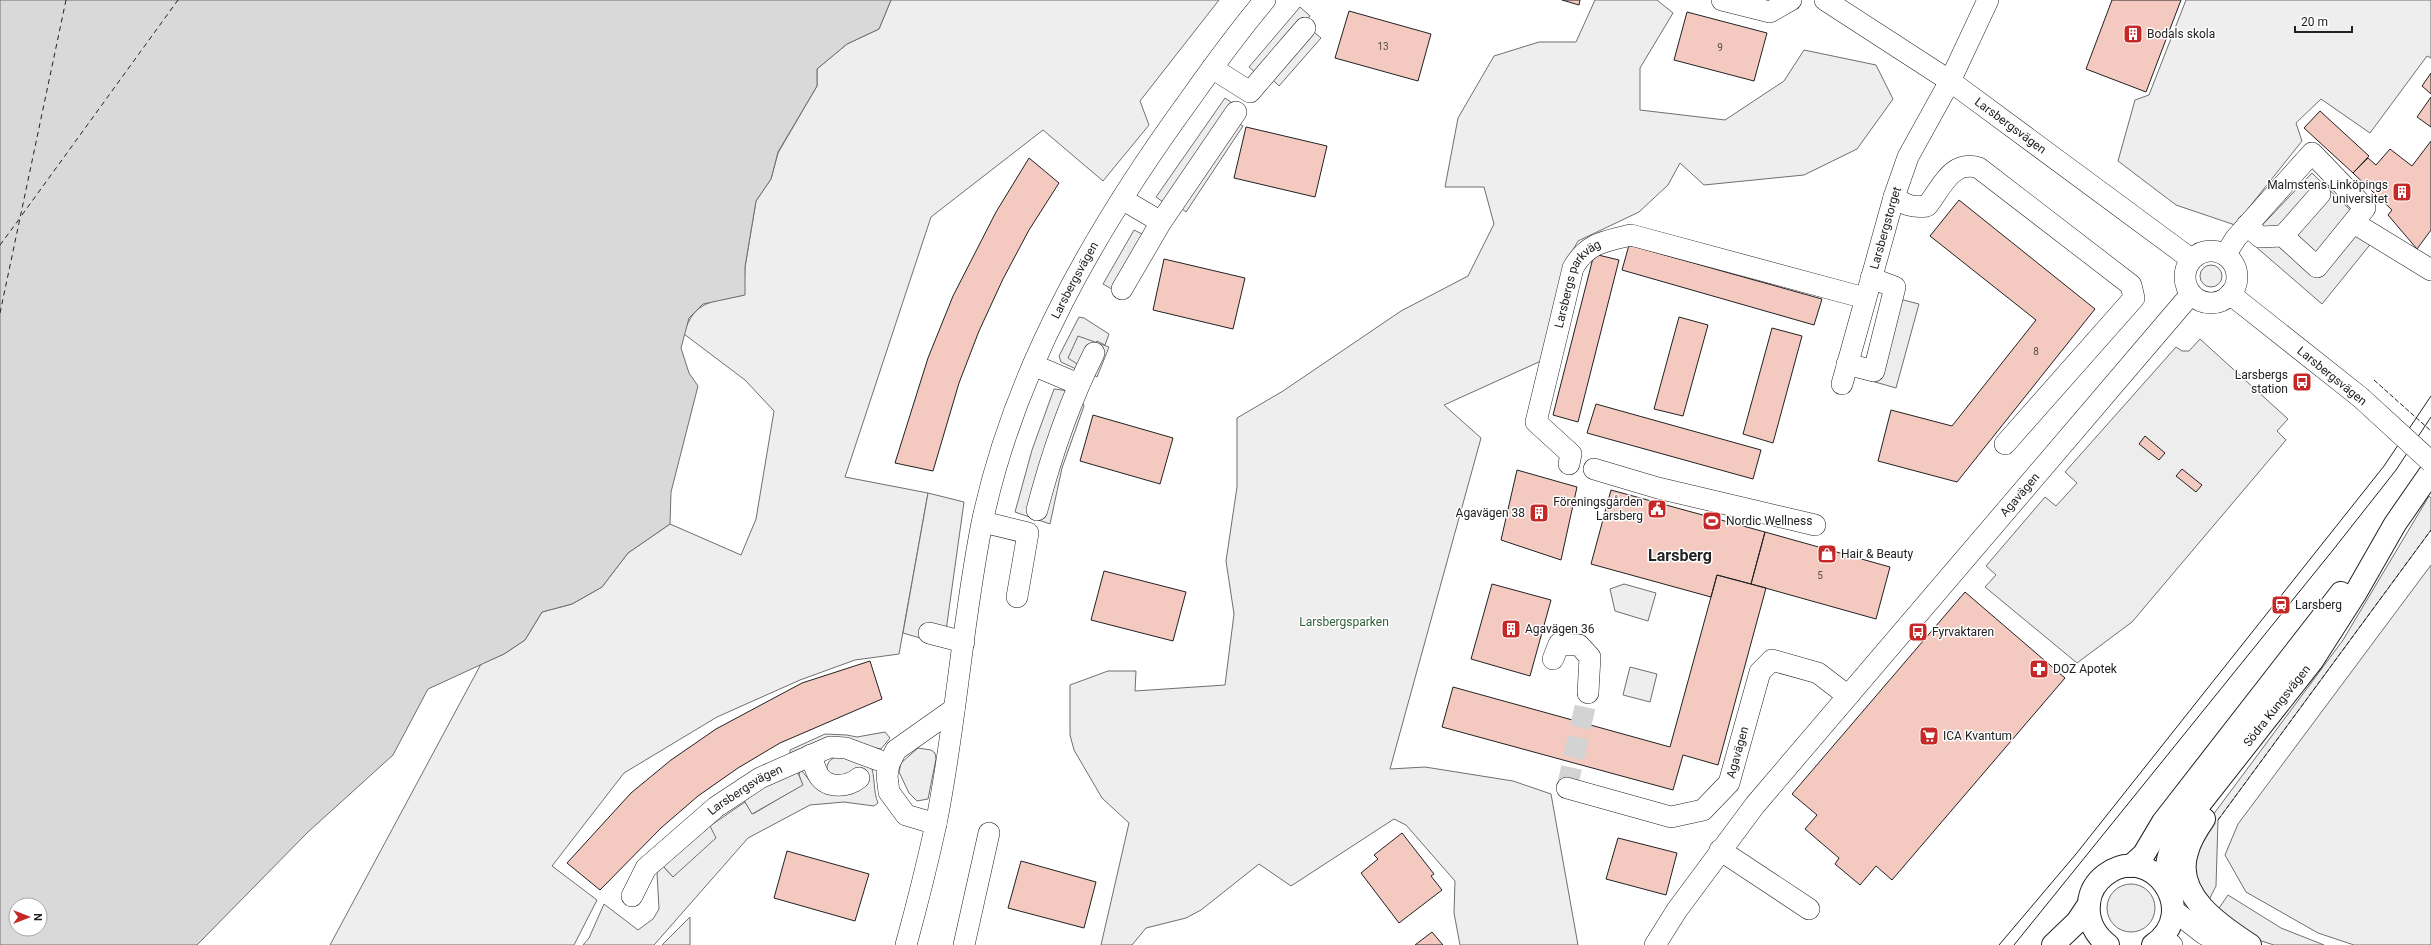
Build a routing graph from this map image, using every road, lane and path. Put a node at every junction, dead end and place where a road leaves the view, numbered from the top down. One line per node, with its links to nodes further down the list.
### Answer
1 (1265, 0): 7 (street, Larsbergsvägen)
2 (1722, 0): 3 (street)
3 (1791, 0)
4 (1825, 0): 8 (street, Larsbergsvägen)
5 (1988, 0): 8 (street, Larsbergstorget)
6 (1305, 28): 7 (street)
7 (1212, 68): 12 (street, Larsbergsvägen)
8 (1950, 81): 11 (street, Larsbergstorget); 18 (street, Larsbergsvägen)
9 (1236, 112): 13 (street)
10 (2320, 194): 16 (street)
11 (1894, 197): 20 (street, Larsbergstorget); 27 (street)
12 (1122, 199): 13 (street); 25 (street, Larsbergsvägen)
13 (1161, 222): 21 (street)
14 (2354, 223): 15 (street); 16 (street); 19 (street)
15 (2247, 225): 16 (street); 17 (street)
16 (2283, 236)
17 (2226, 255): 18 (street); 23 (street)
18 (2191, 259): 22 (street)
19 (2431, 270)
20 (1868, 288): 20 (street, Larsbergstorget); 29 (street, Larsbergs parkväg)
21 (1122, 289)
22 (2191, 294): 23 (street); 41 (street, Agavägen)
23 (2230, 294): 28 (street, Larsbergsvägen, bridge)
24 (1094, 353): 26 (street)
25 (1033, 365): 26 (street); 33 (street, Larsbergsvägen)
26 (1078, 384): 32 (street)
27 (2005, 444)
28 (2431, 462)
29 (1569, 464)
30 (1594, 470): 35 (street)
31 (2431, 472): 34 (main road, Södra Kungsvägen)
32 (1037, 510)
33 (983, 522): 36 (street); 38 (street, Larsbergsvägen)
34 (2395, 524): 43 (main road, Södra Kungsvägen); 51 (main road, Södra Kungsvägen)
35 (1815, 525)
36 (1017, 597)
37 (929, 633): 38 (street)
38 (964, 642): 42 (street, Larsbergsvägen)
39 (1553, 659): 40 (street)
40 (1588, 693)
41 (1848, 696): 47 (street, Agavägen); 50 (street, Agavägen)
42 (954, 709): 45 (street); 48 (street, Larsbergsvägen)
43 (2259, 730): 52 (main road, Södra Kungsvägen); 64 (main road)
44 (811, 755): 45 (street, Larsbergsvägen); 46 (street); 53 (street, Larsbergsvägen)
45 (889, 764): 48 (street)
46 (859, 778)
47 (1567, 788)
48 (936, 824): 59 (street, Larsbergsvägen)
49 (989, 833): 60 (street)
50 (1720, 850): 55 (street); 61 (street, Agavägen)
51 (2132, 866): 52 (main road, Södra Kungsvägen); 54 (main road)
52 (2167, 887): 56 (main road, Södra Kungsvägen)
53 (632, 896)
54 (2089, 904): 57 (main road); 62 (main road)
55 (1809, 909)
56 (2173, 910): 58 (main road, Södra Kungsvägen); 63 (street)
57 (2101, 944)
58 (2158, 944)
59 (906, 945)
60 (964, 945)
61 (1655, 945)
62 (2053, 945)
63 (2226, 945)
64 (2250, 945)

